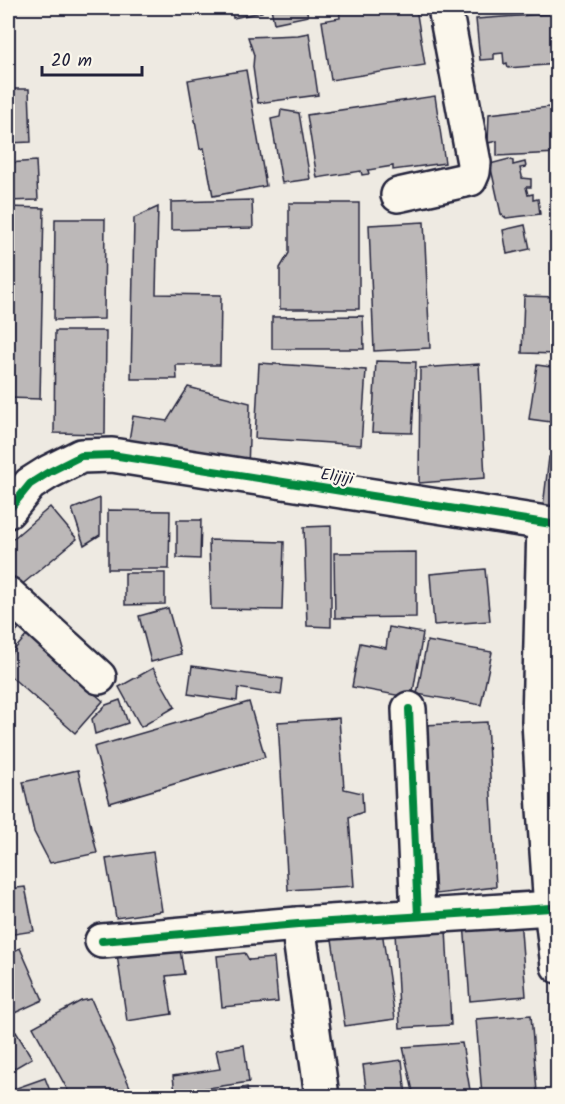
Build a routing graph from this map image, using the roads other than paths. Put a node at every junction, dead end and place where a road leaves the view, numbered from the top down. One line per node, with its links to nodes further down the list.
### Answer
1 (445, 8): 2 (street)
2 (398, 195)
3 (8, 511): 4 (street, Elijiji)
4 (551, 525): 8 (street)
5 (8, 594): 6 (street)
6 (99, 676)
7 (409, 710): 9 (street)
8 (551, 908): 9 (street); 12 (street)
9 (418, 916): 10 (street)
10 (298, 924): 11 (street); 13 (street)
11 (102, 941)
12 (558, 966)
13 (321, 1089)

